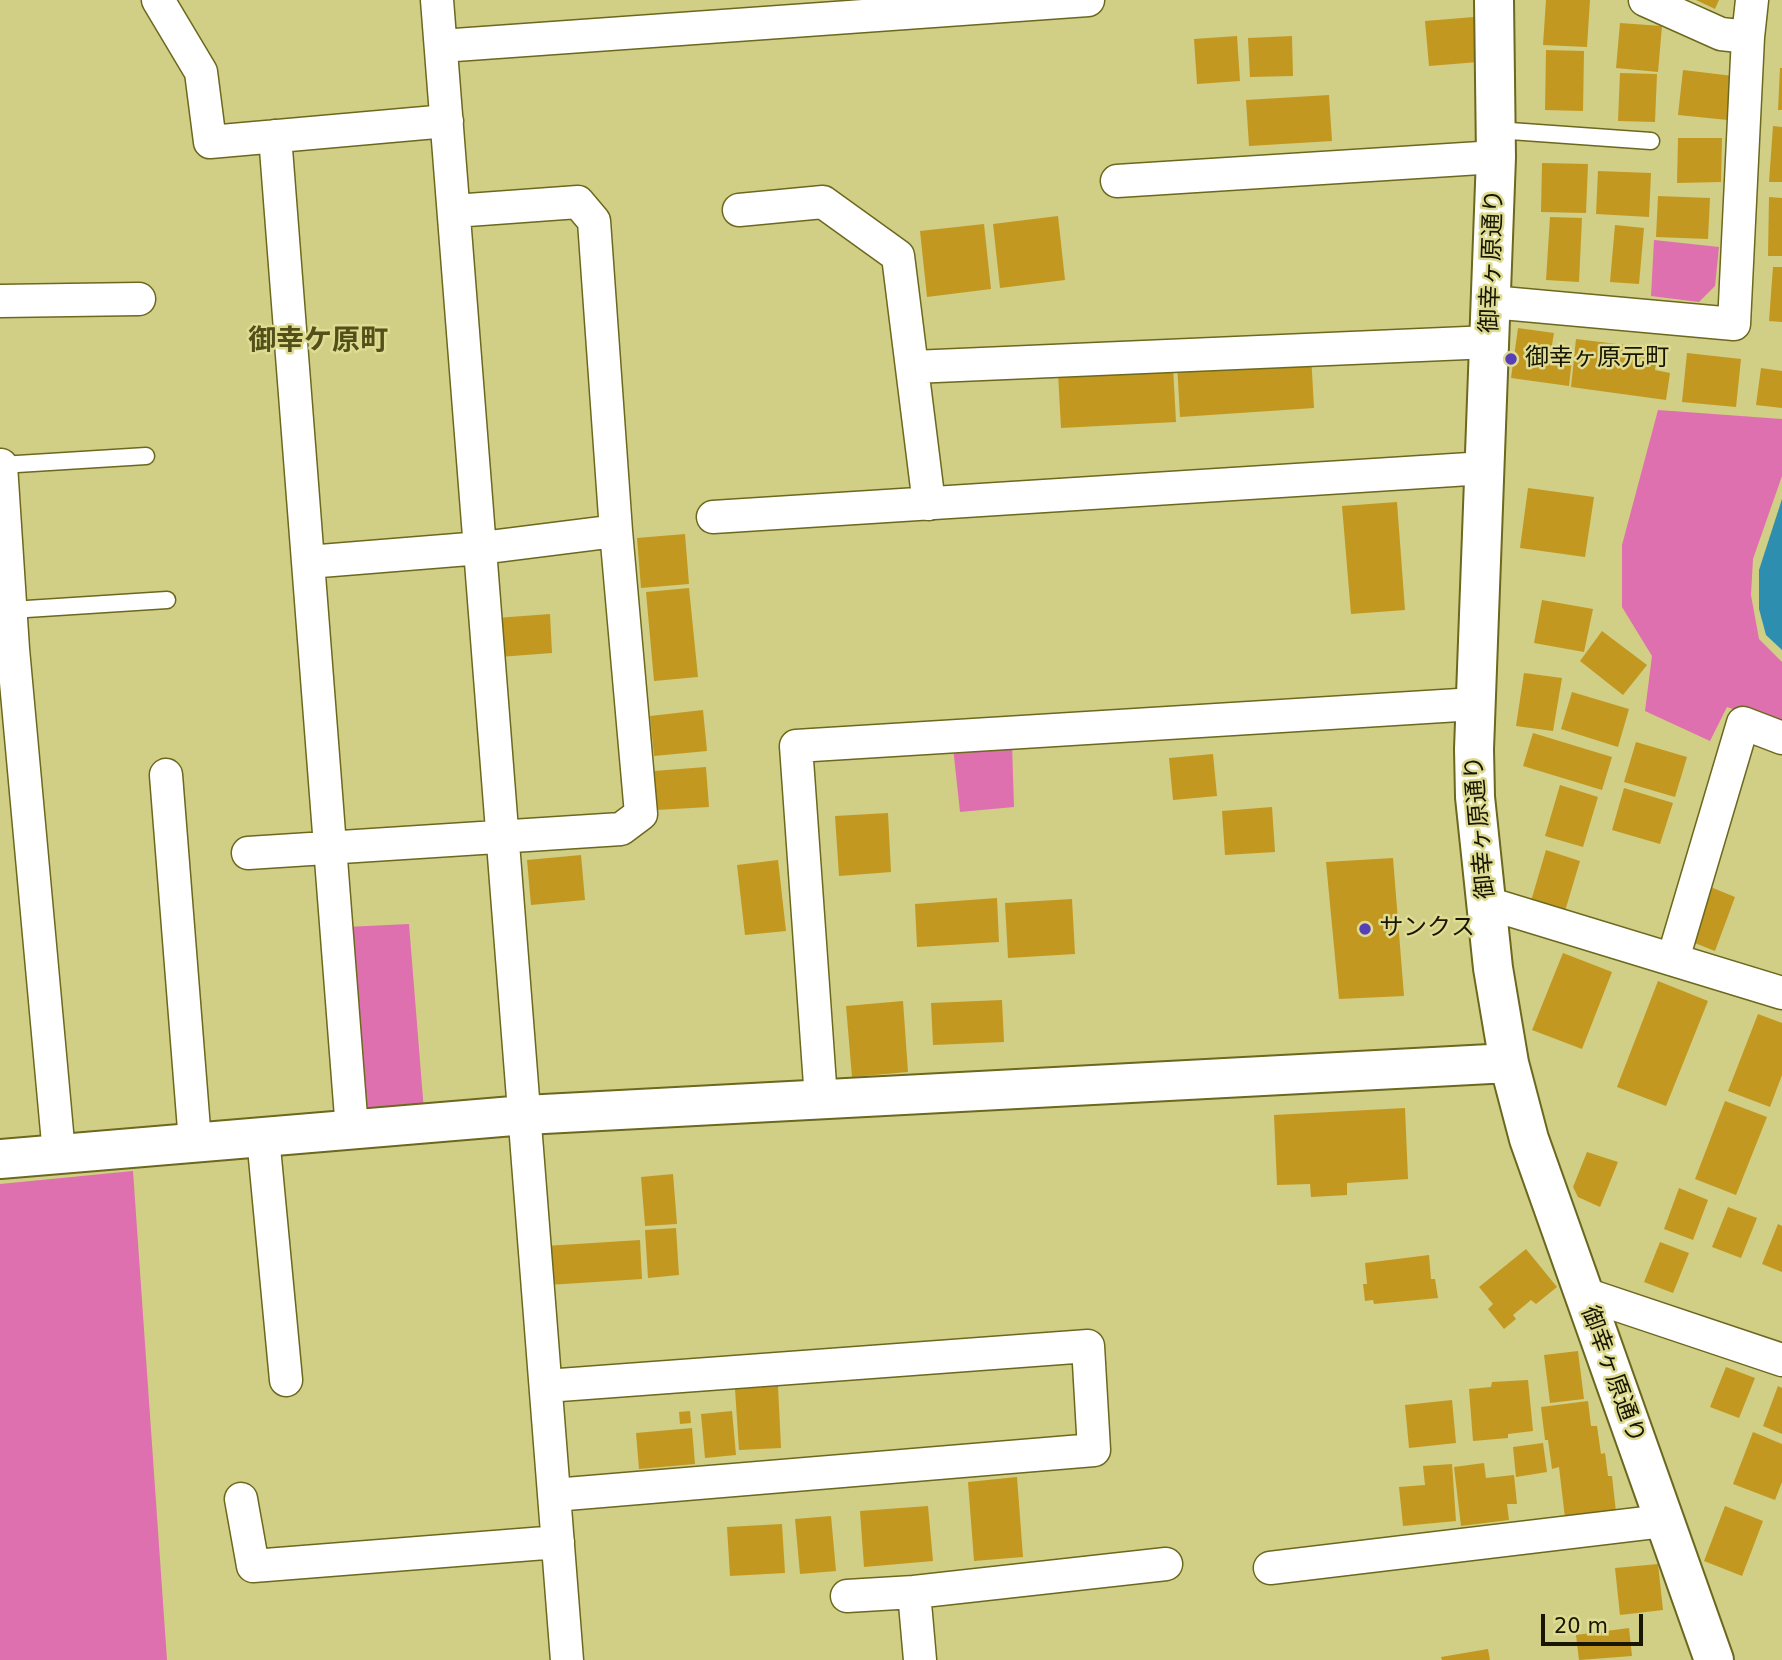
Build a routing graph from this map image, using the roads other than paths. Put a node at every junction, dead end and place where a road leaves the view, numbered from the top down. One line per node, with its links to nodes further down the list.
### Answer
1 (158, 0): 10 (street)
2 (437, 0): 8 (street)
3 (1088, 0): 8 (street)
4 (1494, 0): 12 (street, 御幸ヶ原通り)
5 (1645, 0): 7 (street)
6 (1752, 0): 7 (street)
7 (1748, 37): 18 (street)
8 (441, 46): 9 (street)
9 (447, 121): 10 (street); 15 (street)
10 (275, 136): 29 (street)
11 (1651, 141): 12 (lane)
12 (1496, 144): 13 (street); 18 (street, 御幸ヶ原通り)
13 (1117, 181)
14 (739, 210): 20 (street)
15 (454, 211): 27 (street); 28 (street)
16 (139, 299): 17 (street)
17 (0, 301)
18 (1491, 302): 19 (street, 御幸ヶ原通り)
19 (1490, 342): 20 (street); 23 (street, 御幸ヶ原通り)
20 (913, 367): 24 (street)
21 (146, 456): 22 (lane)
22 (1, 465): 25 (street)
23 (1485, 468): 24 (street); 33 (street, 御幸ヶ原通り)
24 (929, 503): 26 (street)
25 (2, 510): 31 (street)
26 (713, 517)
27 (616, 531): 28 (street); 36 (street)
28 (481, 548): 29 (street); 36 (street)
29 (308, 562): 37 (street)
30 (167, 600): 31 (lane)
31 (11, 610): 32 (street)
32 (7, 649): 48 (street)
33 (1475, 704): 39 (street, 御幸ヶ原通り); 43 (street)
34 (1782, 738): 40 (street)
35 (166, 775): 47 (street)
36 (503, 837): 37 (street); 44 (street)
37 (330, 846): 38 (street); 45 (street)
38 (248, 853)
39 (1487, 903): 40 (street); 42 (street, 御幸ヶ原通り)
40 (1673, 959): 41 (street)
41 (1782, 993)
42 (1509, 1063): 43 (street); 50 (street, 御幸ヶ原通り)
43 (821, 1099): 44 (street)
44 (525, 1115): 45 (street); 53 (street)
45 (352, 1130): 46 (street)
46 (263, 1137): 47 (street); 52 (street)
47 (195, 1142): 48 (street)
48 (60, 1154): 49 (street)
49 (0, 1158)
50 (1582, 1293): 51 (street); 56 (street, 御幸ヶ原通り)
51 (1782, 1360)
52 (286, 1380)
53 (546, 1387): 54 (street); 54 (street)
54 (554, 1495): 57 (street)
55 (241, 1499): 57 (street)
56 (1663, 1521): 59 (street); 64 (street, 御幸ヶ原通り)
57 (558, 1542): 62 (street)
58 (1166, 1564): 60 (street)
59 (1270, 1568)
60 (914, 1592): 61 (street); 63 (street)
61 (847, 1596)
62 (567, 1660)
63 (920, 1660)
64 (1714, 1660)

